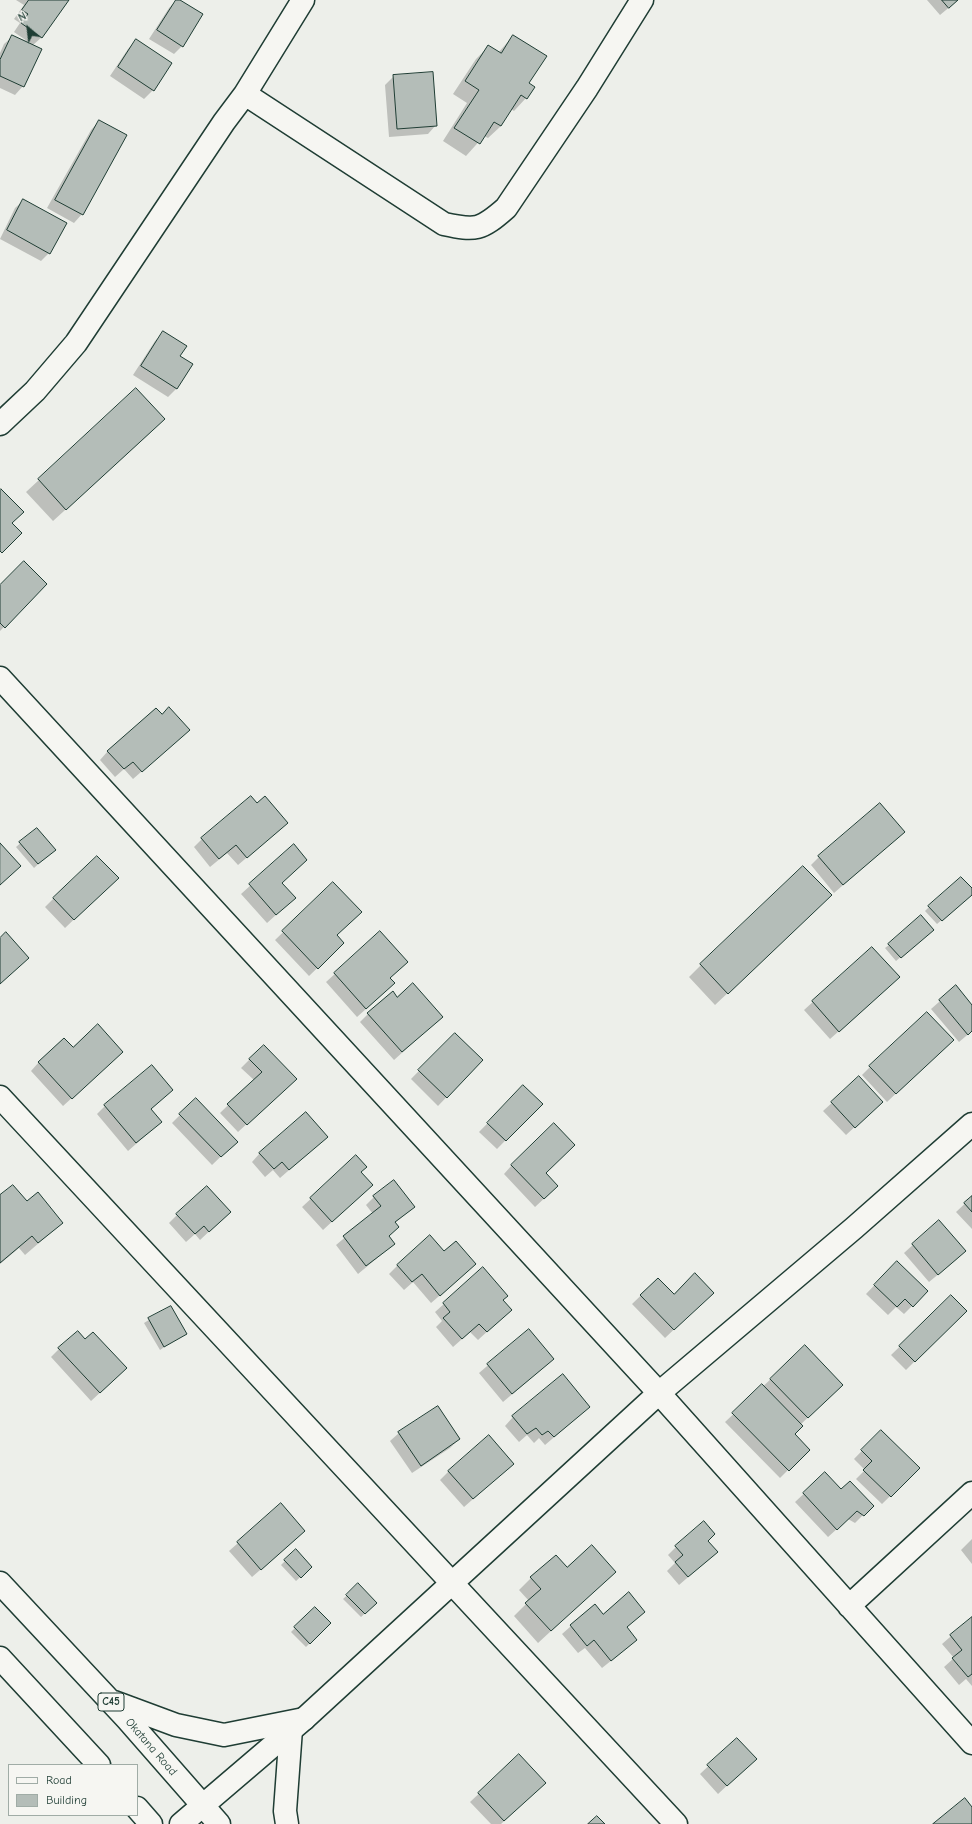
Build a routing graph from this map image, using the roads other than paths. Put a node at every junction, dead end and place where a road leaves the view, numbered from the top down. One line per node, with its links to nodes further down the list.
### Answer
1 (303, 0): 3 (street)
2 (642, 0): 3 (street)
3 (245, 94): 4 (street)
4 (0, 424)
5 (0, 678): 8 (street)
6 (0, 1097): 11 (street)
7 (972, 1124): 8 (street)
8 (659, 1393): 11 (street); 12 (street)
9 (972, 1493): 12 (street)
10 (0, 1583): 14 (street, Okatana Road / C45)
11 (452, 1584): 15 (street); 24 (street)
12 (849, 1606): 16 (street)
13 (0, 1658): 17 (street)
14 (109, 1700): 15 (street); 18 (street, Okatana Road / C45)
15 (298, 1724): 18 (street); 23 (street)
16 (972, 1743)
17 (98, 1764)
18 (202, 1806): 21 (street); 22 (street, Okatana Road / C45)
19 (138, 1809): 20 (street)
20 (151, 1824)
21 (181, 1824)
22 (219, 1824)
23 (286, 1824)
24 (676, 1824)

